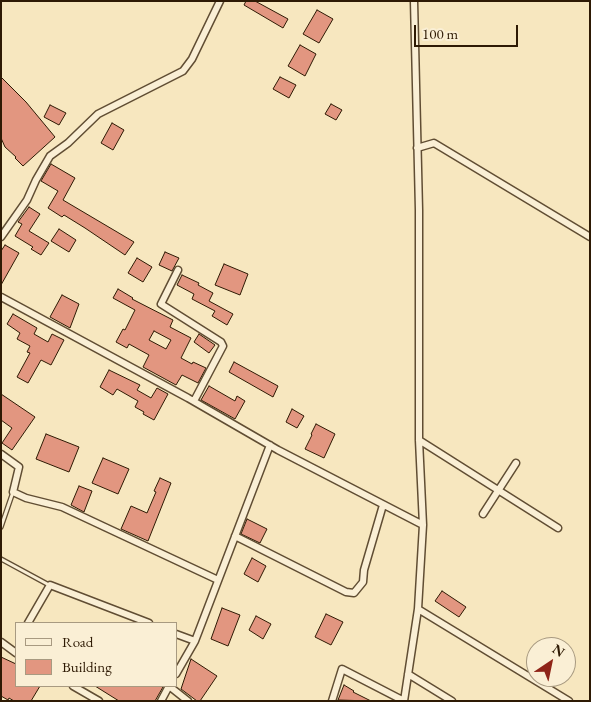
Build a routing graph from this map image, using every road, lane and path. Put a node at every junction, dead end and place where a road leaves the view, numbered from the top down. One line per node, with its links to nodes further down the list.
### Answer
1 (220, 1): 4 (street)
2 (414, 1): 3 (street)
3 (418, 148): 5 (street); 9 (street)
4 (1, 237)
5 (590, 237)
6 (178, 270): 8 (street)
7 (1, 297): 8 (street)
8 (194, 401): 10 (street)
9 (419, 440): 13 (street); 17 (street)
10 (270, 445): 15 (street); 20 (street)
11 (1, 454): 14 (street)
12 (516, 463): 13 (street)
13 (499, 490): 16 (street); 19 (street)
14 (14, 492): 18 (lane); 22 (street)
15 (383, 505): 17 (street); 20 (street)
16 (484, 514)
17 (423, 525): 24 (street)
18 (1, 527)
19 (558, 528)
20 (235, 536): 22 (street)
21 (1, 559): 23 (lane)
22 (218, 580): 28 (street)
23 (50, 585): 25 (street); 26 (street)
24 (418, 609): 32 (street); 42 (street)
25 (29, 622)
26 (146, 622)
27 (178, 635): 28 (street)
28 (195, 641): 31 (street)
29 (1, 642): 30 (street)
30 (15, 649)
31 (178, 671)
32 (408, 674): 40 (street); 41 (street)
33 (75, 687): 36 (street)
34 (168, 687): 37 (street)
35 (170, 687): 38 (street)
36 (99, 701)
37 (161, 701)
38 (188, 701)
39 (332, 701): 40 (street)
40 (404, 701)
41 (452, 701)
42 (569, 701)

